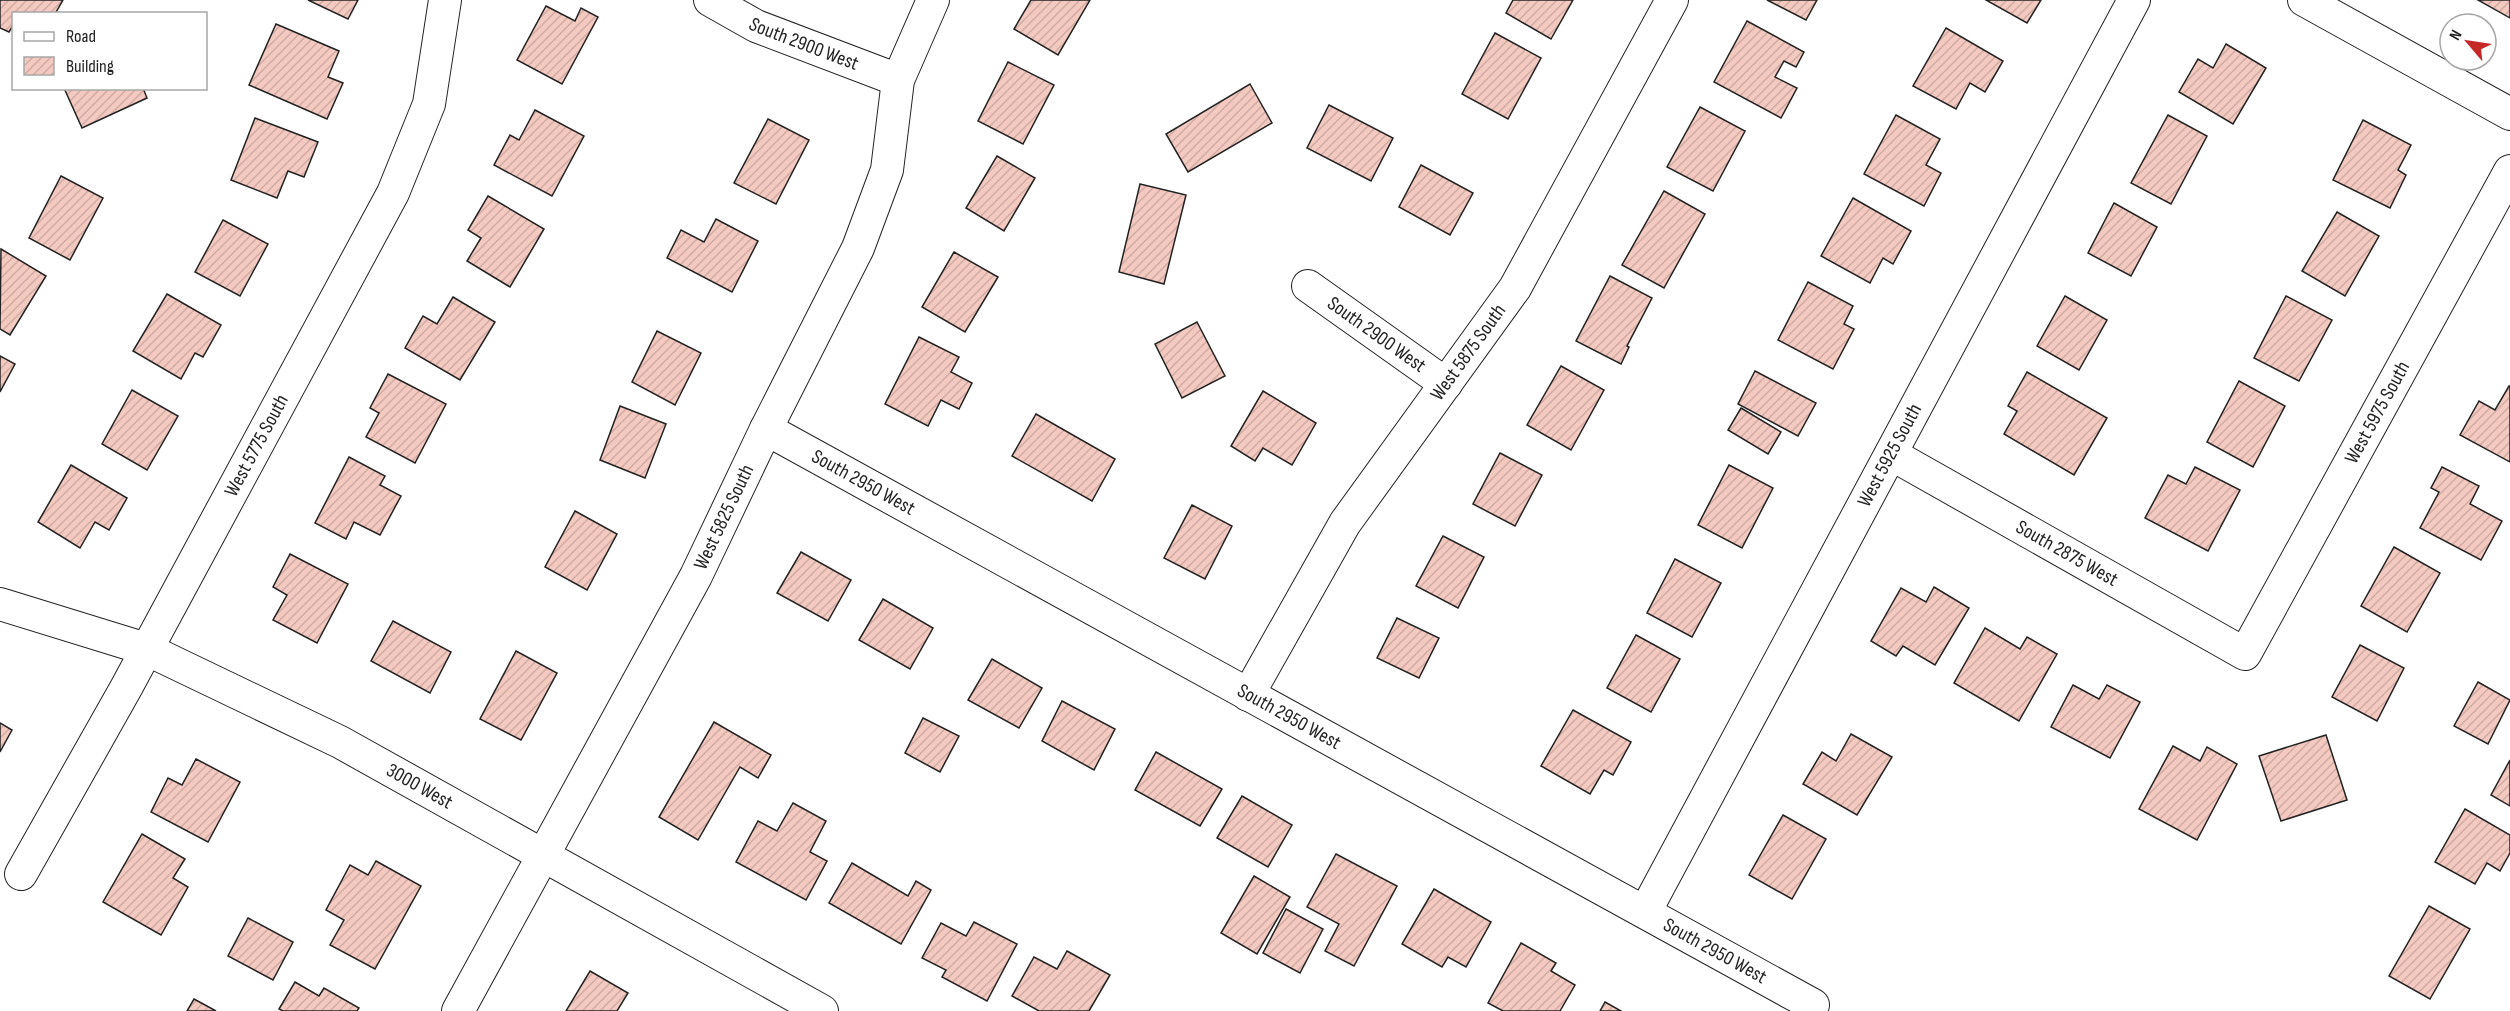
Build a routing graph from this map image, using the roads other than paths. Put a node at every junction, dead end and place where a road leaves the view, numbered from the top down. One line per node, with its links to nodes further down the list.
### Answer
1 (445, 0): 15 (street, West 5775 South)
2 (710, 0): 7 (street, South 2900 West)
3 (933, 0): 7 (street, West 5825 South)
4 (1672, 0): 11 (street, West 5875 South)
5 (2134, 0): 13 (street, West 5925 South)
6 (2304, 0): 8 (street)
7 (898, 80): 12 (street, West 5825 South)
8 (2510, 114)
9 (2510, 171): 16 (street, West 5975 South)
10 (1308, 286): 11 (street, South 2900 West)
11 (1446, 384): 17 (street, West 5875 South)
12 (766, 429): 17 (street, South 2950 West); 18 (street, West 5825 South)
13 (1891, 454): 16 (street, South 2875 West); 20 (street, West 5925 South)
14 (0, 604): 15 (street, 3000 West)
15 (146, 649): 18 (street, 3000 West); 19 (street, West 5775 South)
16 (2245, 654)
17 (1248, 694): 20 (street, South 2950 West)
18 (544, 856): 22 (street, West 5825 South); 23 (street, 3000 West)
19 (21, 874)
20 (1645, 912): 21 (street, South 2950 West)
21 (1814, 1005)
22 (458, 1011)
23 (822, 1011)

